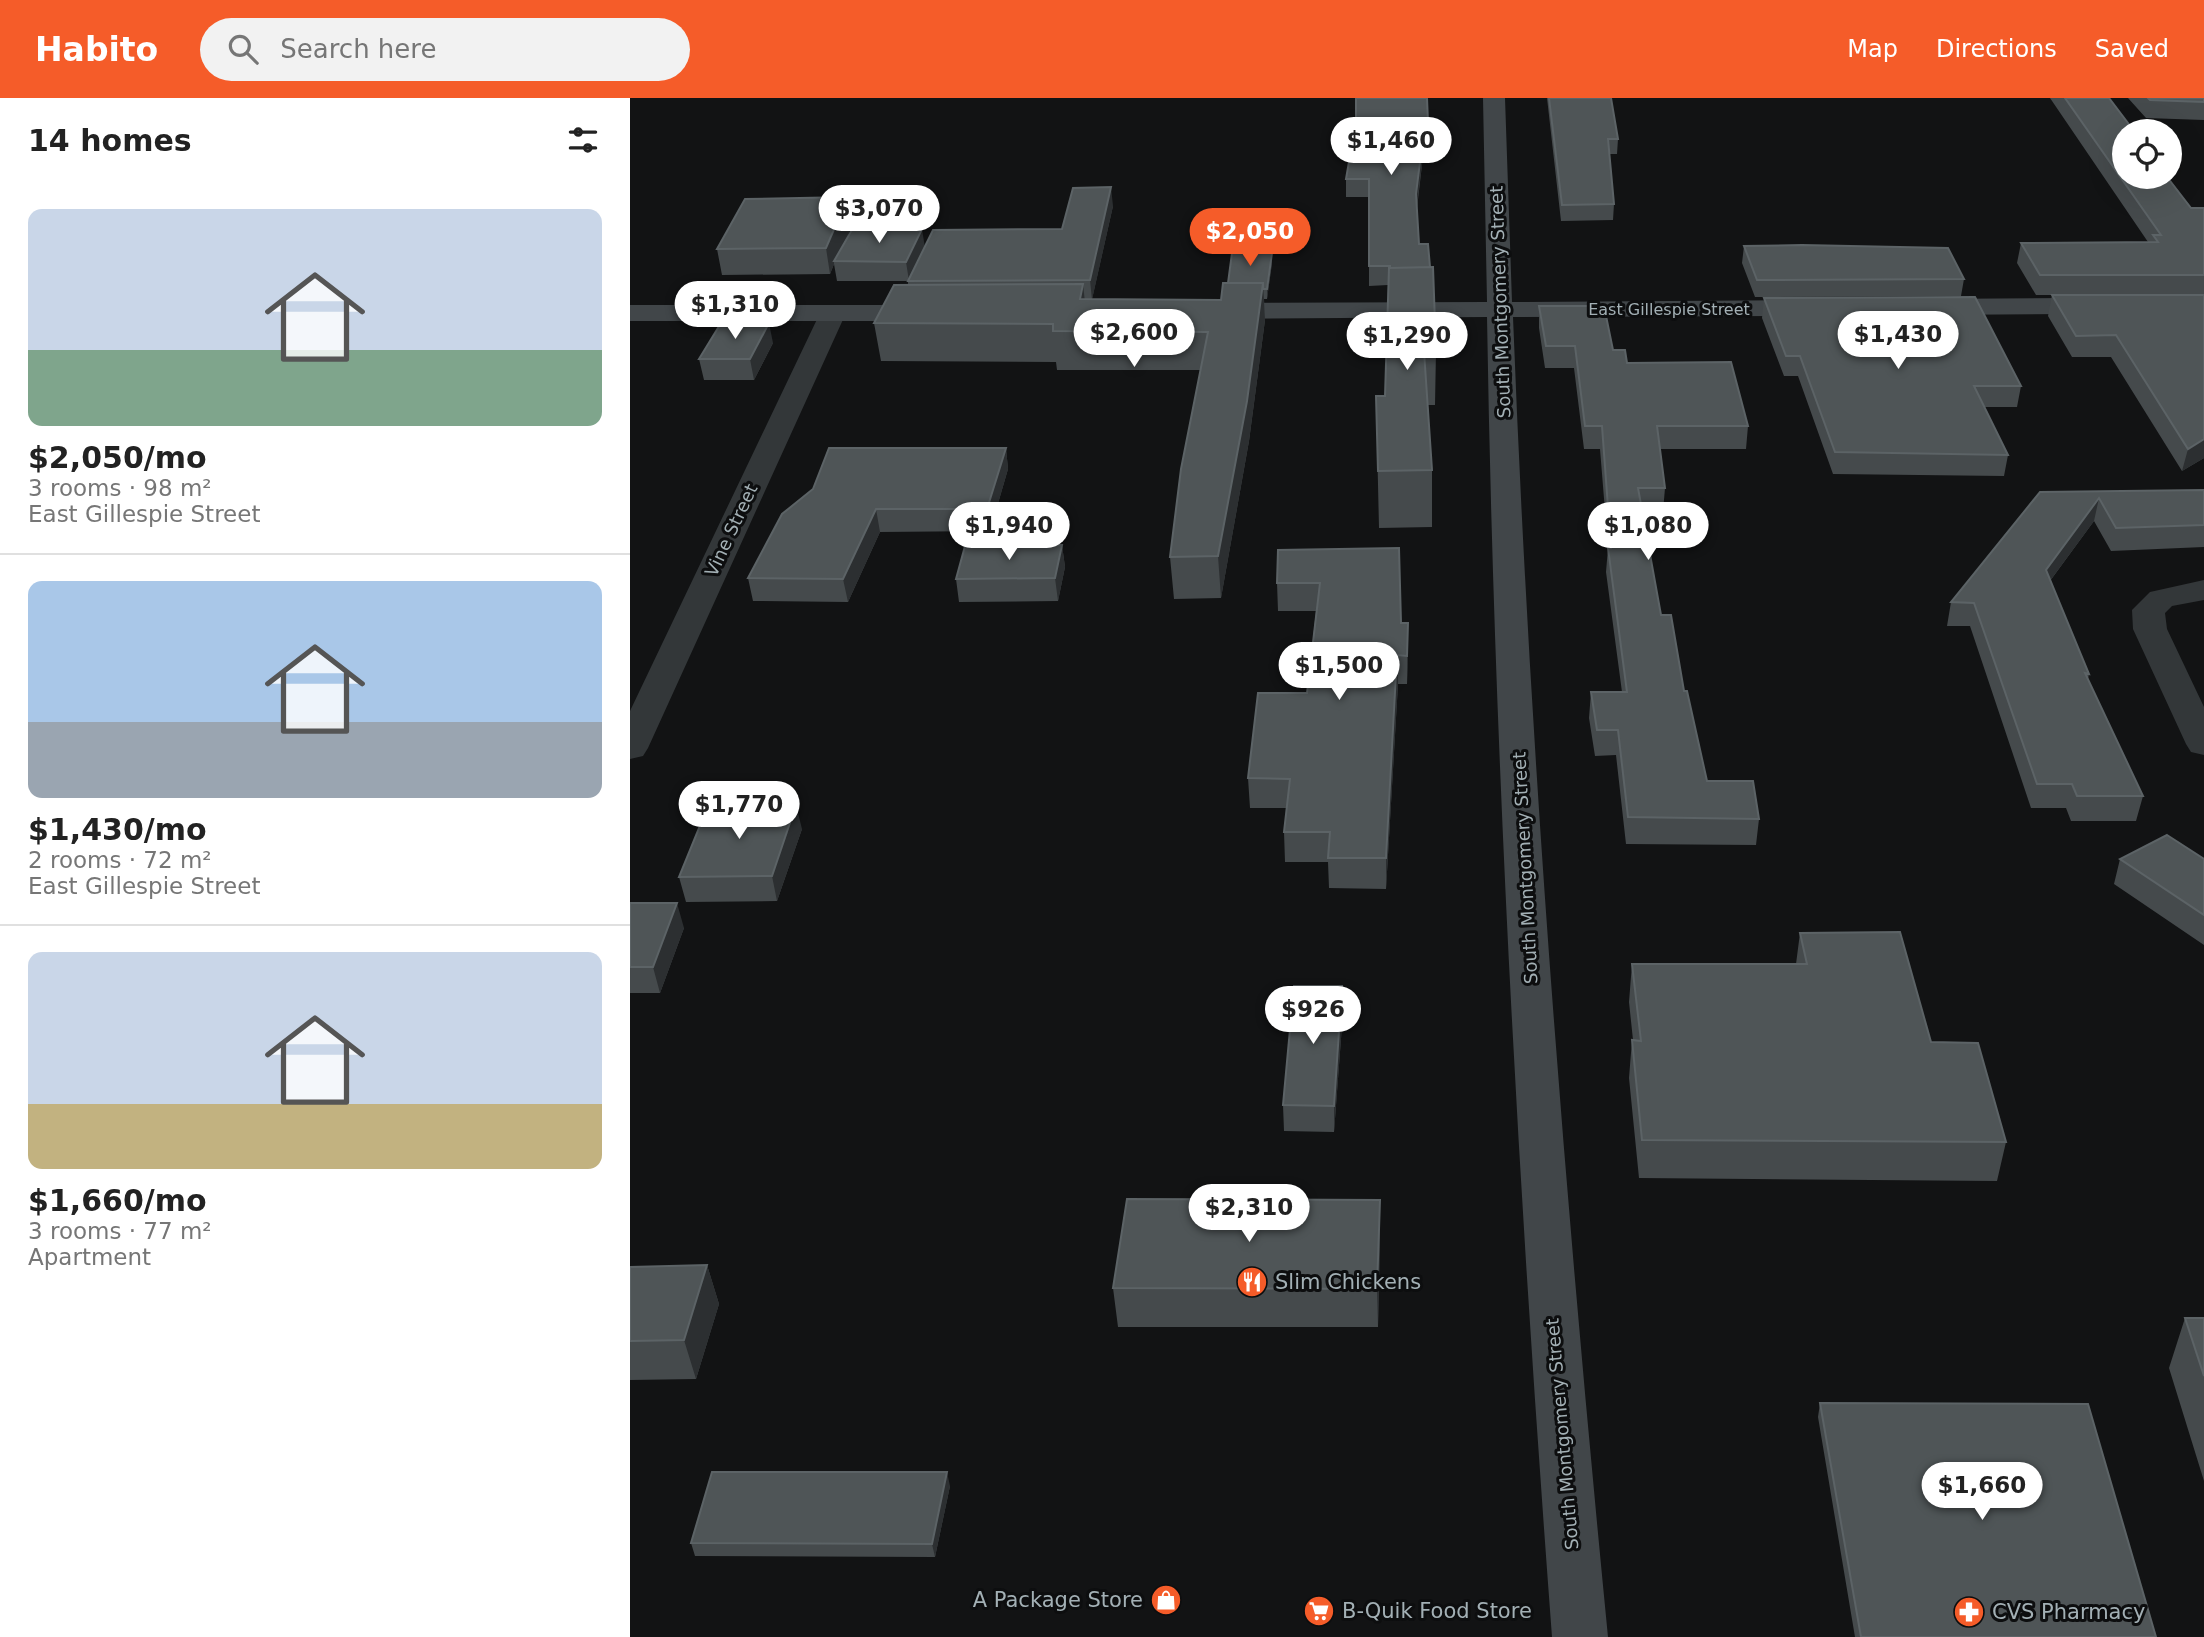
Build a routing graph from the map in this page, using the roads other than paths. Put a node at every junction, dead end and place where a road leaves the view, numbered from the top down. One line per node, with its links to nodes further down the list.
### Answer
1 (1493, 98): 5 (street, South Montgomery Street)
2 (2204, 305): 4 (street)
3 (1841, 307): 5 (street, East Gillespie Street)
4 (1896, 307)
5 (1502, 310): 6 (street, East Gillespie Street); 13 (street, South Montgomery Street)
6 (1188, 312)
7 (630, 313): 8 (street)
8 (833, 313): 9 (street); 12 (street, Vine Street)
9 (957, 313)
10 (2204, 590): 11 (street)
11 (2204, 744)
12 (630, 748)
13 (1580, 1637)

